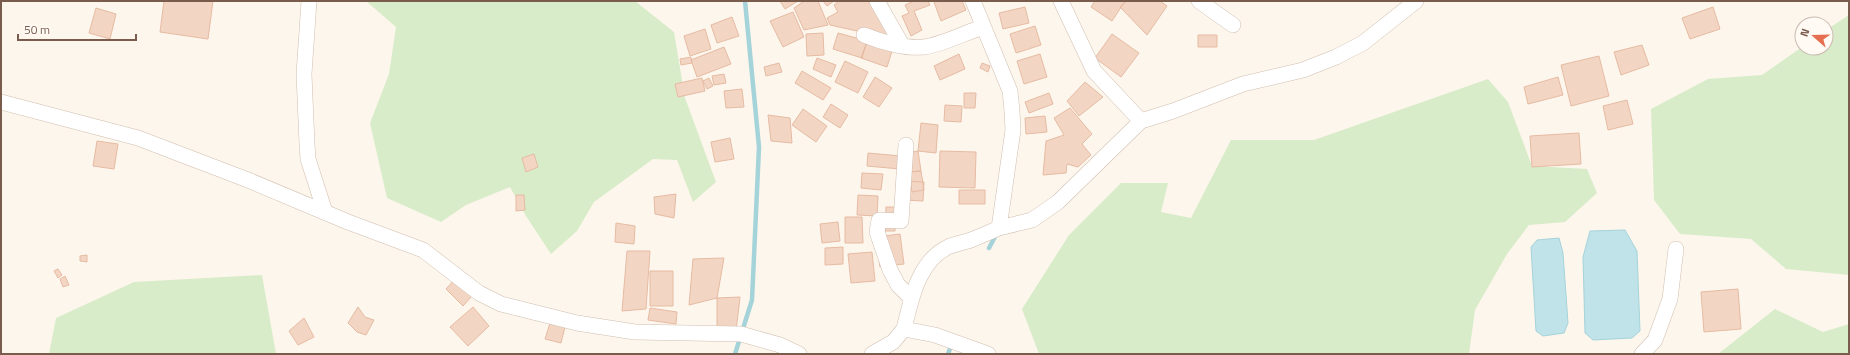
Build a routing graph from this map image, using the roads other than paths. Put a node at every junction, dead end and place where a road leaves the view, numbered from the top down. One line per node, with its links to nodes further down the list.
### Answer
1 (308, 1): 14 (street)
2 (877, 1): 10 (street)
3 (973, 1): 8 (street)
4 (1061, 1): 12 (street)
5 (1199, 1): 7 (street)
6 (1416, 1): 12 (street)
7 (1233, 25)
8 (983, 27): 10 (street); 15 (street)
9 (864, 35): 10 (street)
10 (902, 45)
11 (1, 102): 14 (street)
12 (1141, 121): 15 (street)
13 (906, 145): 17 (street)
14 (325, 212): 20 (street)
15 (999, 228): 17 (street)
16 (1676, 249): 23 (street)
17 (911, 298): 18 (street)
18 (904, 330): 19 (street); 22 (street)
19 (895, 348): 21 (street)
20 (799, 354)
21 (872, 354)
22 (988, 354)
23 (1642, 354)

